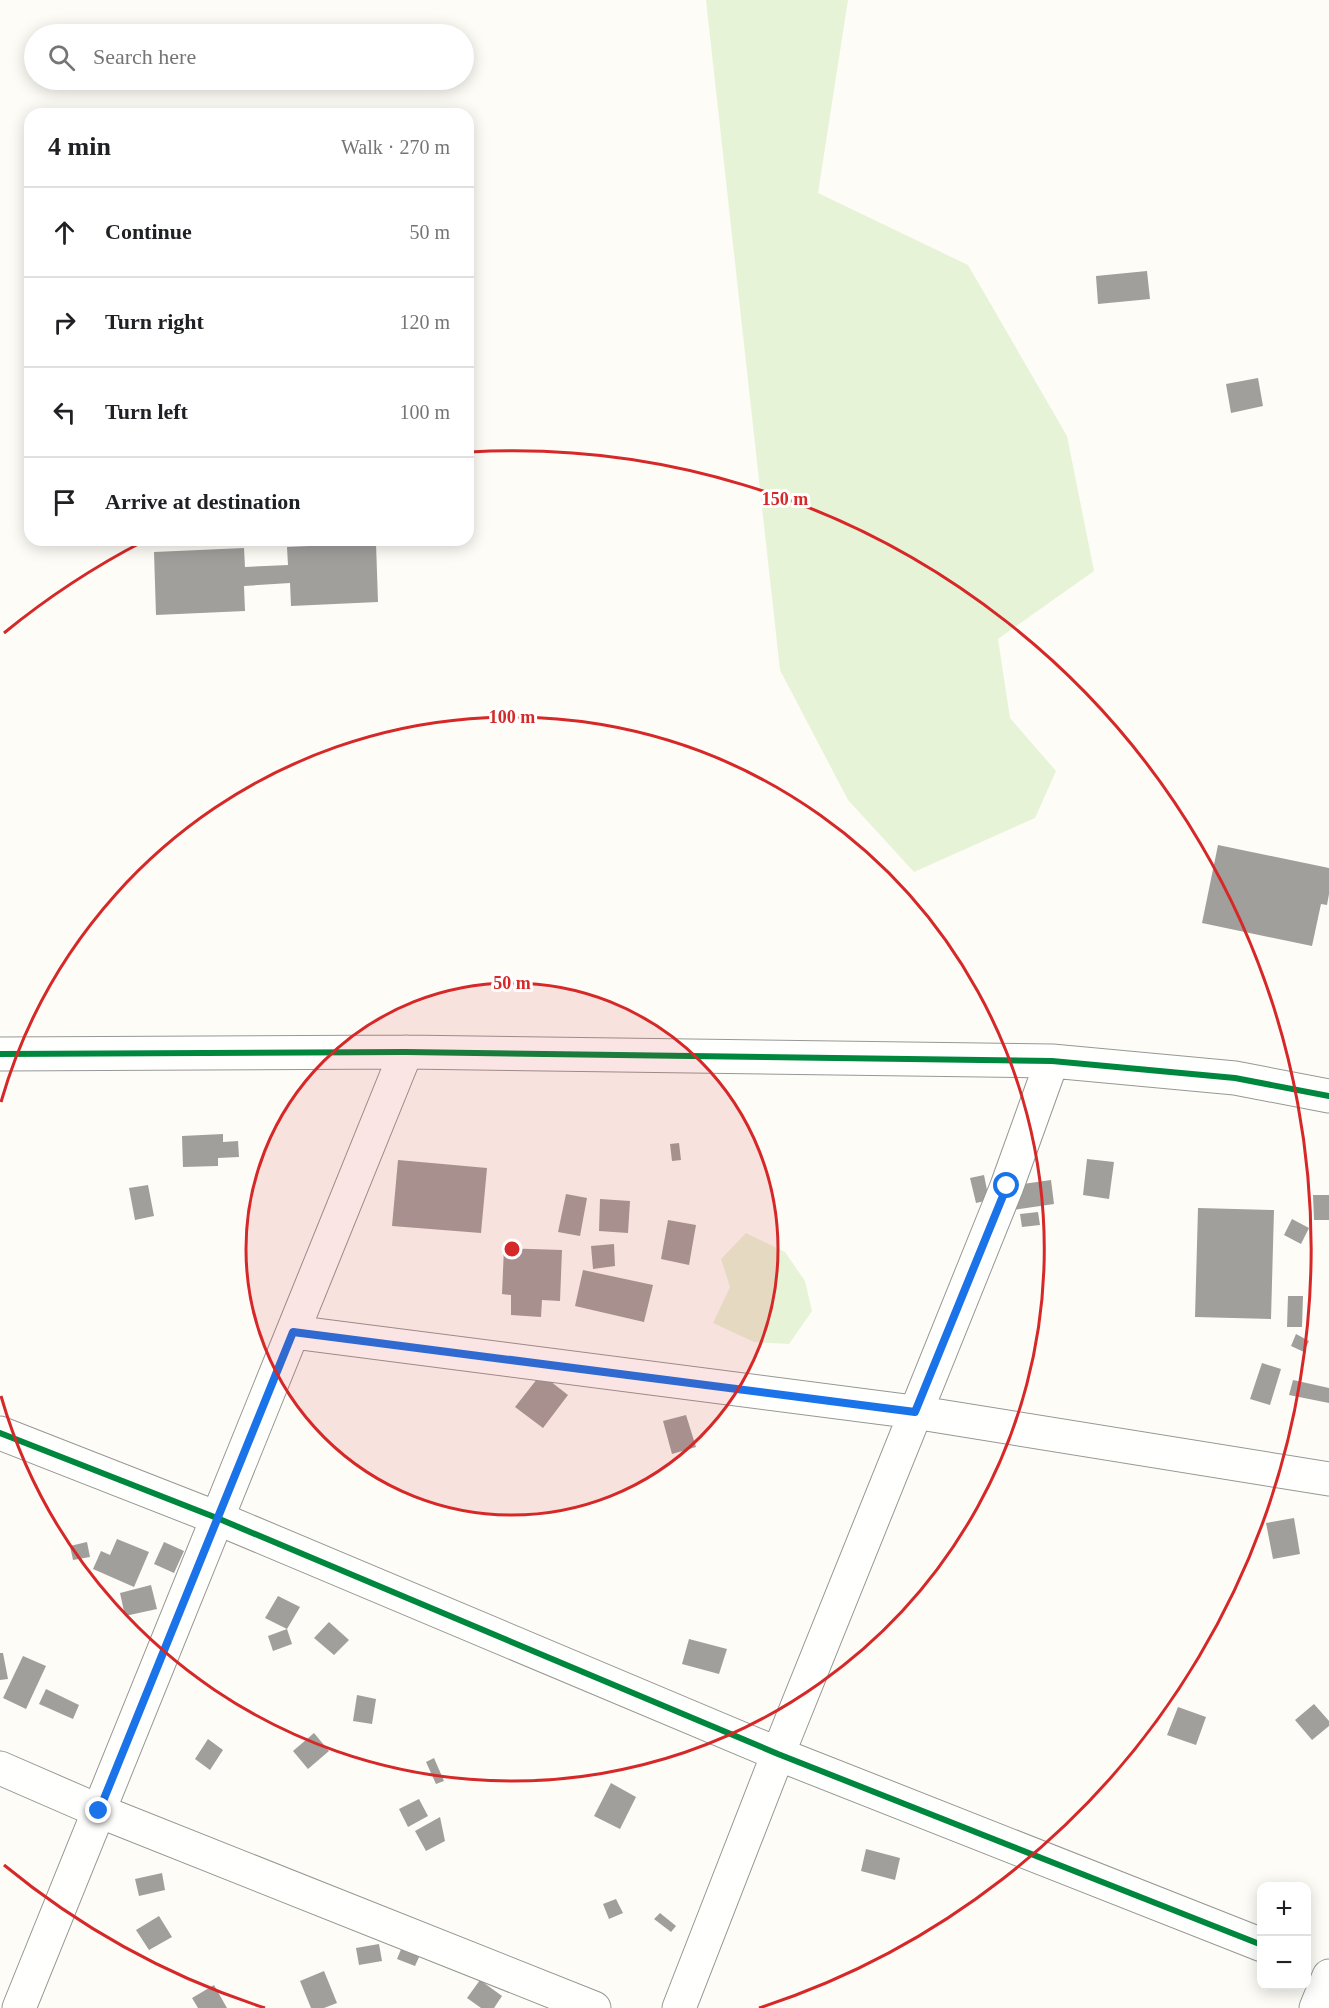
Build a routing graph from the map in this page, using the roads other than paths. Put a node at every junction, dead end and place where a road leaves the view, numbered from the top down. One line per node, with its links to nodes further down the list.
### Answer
1 (406, 1052): 2 (street); 3 (street); 5 (street)
2 (0, 1054)
3 (1052, 1060): 4 (street); 6 (street)
4 (1329, 1096)
5 (293, 1332): 6 (street); 9 (street)
6 (915, 1412): 8 (street); 10 (street)
7 (0, 1433): 9 (street)
8 (1329, 1479)
9 (218, 1518): 10 (street); 12 (street)
10 (778, 1754): 13 (street); 19 (street)
11 (0, 1768): 12 (street)
12 (99, 1811): 17 (street); 18 (street)
13 (1257, 1943)
14 (1311, 1964): 15 (street)
15 (1329, 1971)
16 (1329, 1976): 20 (street)
17 (19, 2008)
18 (594, 2008)
19 (679, 2008)
20 (1316, 2008)

